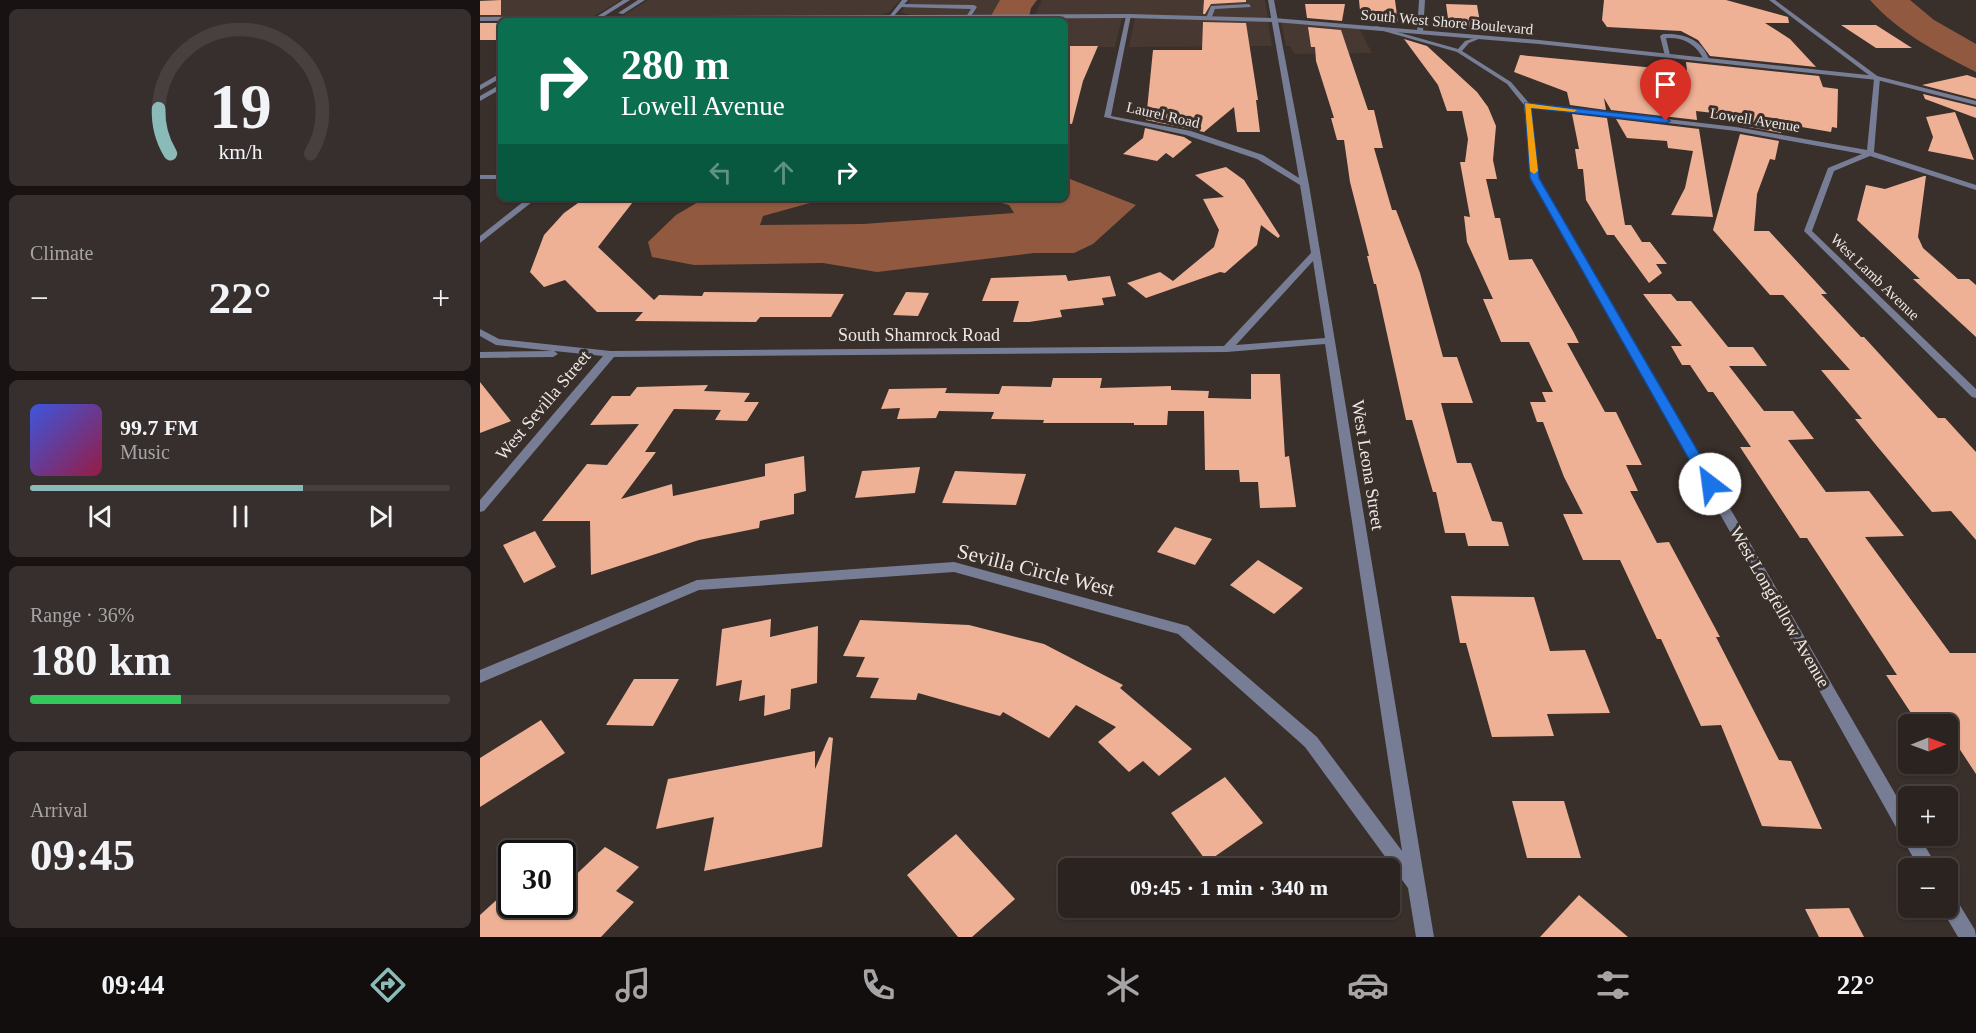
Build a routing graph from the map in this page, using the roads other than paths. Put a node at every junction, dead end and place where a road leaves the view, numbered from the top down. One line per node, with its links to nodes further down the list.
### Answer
1 (627, 0): 12 (street)
2 (642, 0): 13 (street)
3 (905, 0): 7 (street)
4 (1271, 0): 22 (street, West Leona Street)
5 (1422, 0): 24 (street)
6 (1772, 0): 30 (street)
7 (900, 6): 10 (street); 11 (street)
8 (1249, 6): 19 (street)
9 (1129, 16): 18 (street, South West Shore Boulevard); 19 (street, South West Shore Boulevard); 39 (street, Laurel Road)
10 (890, 17): 14 (street, South West Shore Boulevard); 15 (street, South West Shore Boulevard)
11 (969, 17): 16 (street, South West Shore Boulevard); 17 (street, South West Shore Boulevard)
12 (597, 18)
13 (613, 18)
14 (823, 18)
15 (897, 18)
16 (936, 18)
17 (974, 18)
18 (1028, 18)
19 (1209, 18): 22 (street, South West Shore Boulevard)
20 (480, 19): 21 (street, South West Shore Boulevard)
21 (498, 19)
22 (1274, 20): 23 (street, South West Shore Boulevard); 39 (street, West Leona Street)
23 (1376, 28): 24 (street, South West Shore Boulevard); 26 (street)
24 (1420, 32): 25 (street, South West Shore Boulevard)
25 (1479, 37): 26 (street); 27 (street, South West Shore Boulevard)
26 (1459, 51): 35 (street)
27 (1667, 55): 28 (street, South West Shore Boulevard); 28 (street)
28 (1706, 59): 30 (street, South West Shore Boulevard)
29 (498, 77): 31 (street)
30 (1877, 78): 34 (street, South West Shore Boulevard); 36 (street)
31 (480, 88)
32 (498, 88): 33 (street)
33 (481, 97)
34 (1976, 103)
35 (1527, 105): 36 (street, Lowell Avenue); 52 (street, West Longfellow Avenue)
36 (1870, 153): 40 (street, Lowell Avenue); 49 (street, West Lamb Avenue)
37 (480, 177): 38 (street)
38 (498, 177)
39 (1305, 185): 43 (street, West Leona Street)
40 (1976, 188)
41 (529, 201): 42 (street)
42 (480, 240)
43 (1316, 253): 45 (street, West Leona Street); 46 (street)
44 (480, 332): 47 (street, South Shamrock Road)
45 (1330, 341): 46 (street, South Shamrock Road); 53 (street, West Leona Street)
46 (1227, 350): 47 (street, South Shamrock Road)
47 (611, 354): 48 (street, South Shamrock Road); 50 (street, West Sevilla Street)
48 (480, 355)
49 (1976, 395)
50 (480, 508)
51 (480, 677): 53 (street, Sevilla Circle West)
52 (1898, 815)
53 (1415, 882): 55 (street, West Leona Street)
54 (1957, 918): 56 (street)
55 (1425, 937)
56 (1968, 937)

